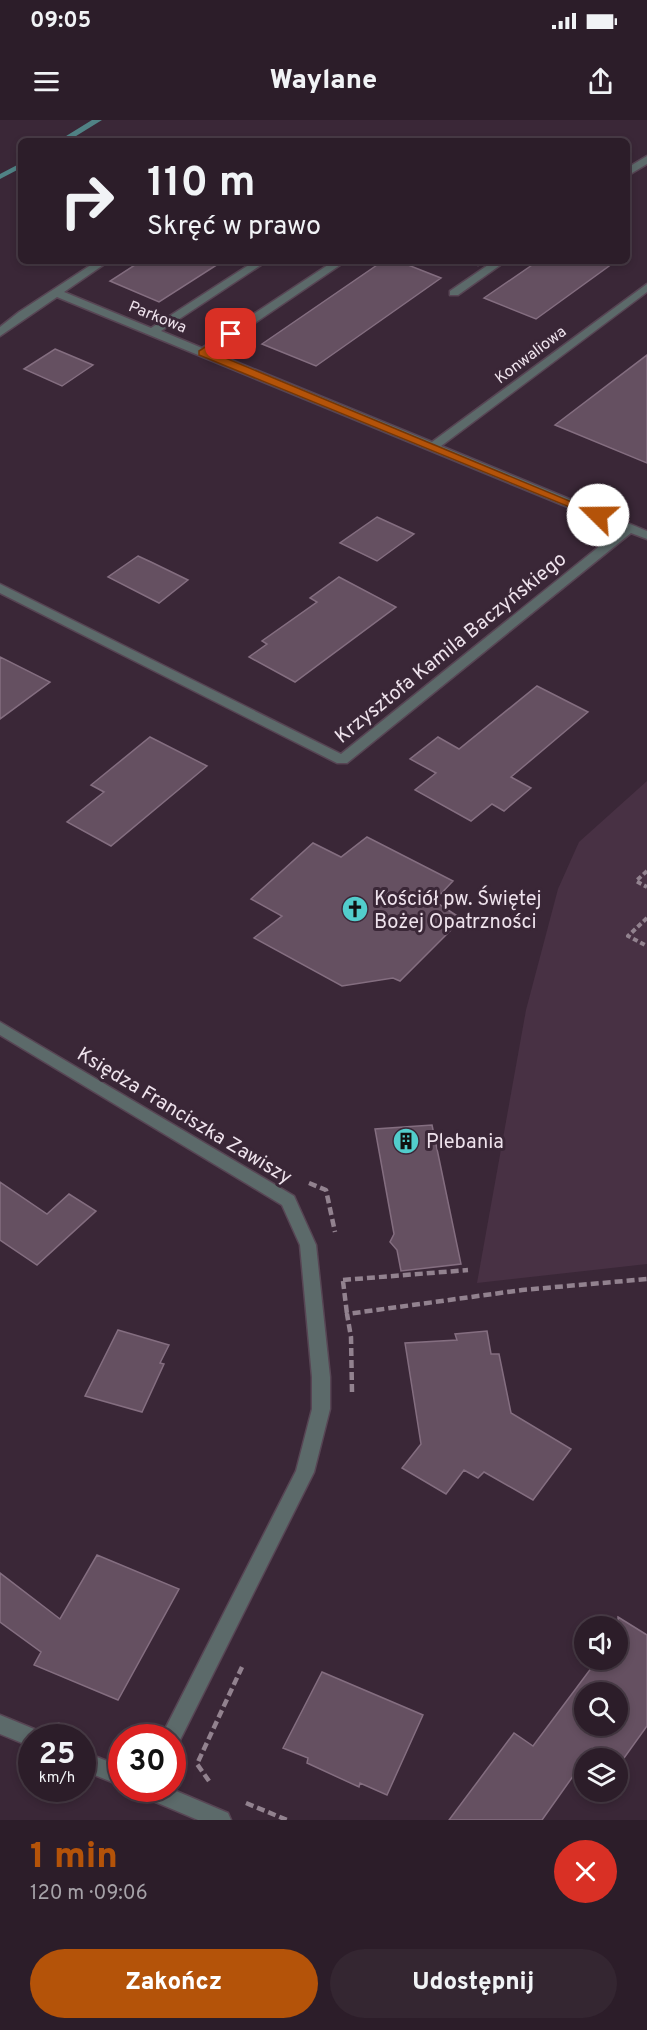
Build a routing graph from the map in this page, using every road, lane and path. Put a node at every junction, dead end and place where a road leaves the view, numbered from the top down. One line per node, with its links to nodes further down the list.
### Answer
1 (647, 159): 2 (street)
2 (630, 171)
3 (99, 264): 8 (street)
4 (257, 264): 10 (street)
5 (336, 264): 12 (street)
6 (497, 264): 9 (street)
7 (647, 287): 13 (street, Konwaliowa)
8 (55, 292): 10 (street, Parkowa); 11 (street)
9 (454, 293)
10 (152, 332): 12 (street, Parkowa)
11 (0, 333)
12 (203, 353): 13 (street, Parkowa)
13 (433, 447): 14 (street, Parkowa)
14 (629, 528): 15 (street, Parkowa); 16 (street, Krzysztofa Kamila Baczyńskiego)
15 (647, 535)
16 (0, 588)
17 (647, 871): 18 (path)
18 (647, 887)
19 (647, 918): 20 (path)
20 (647, 946)
21 (0, 1028): 28 (street, Księdza Franciszka Zawiszy)
22 (468, 1270): 24 (path)
23 (647, 1278): 25 (path)
24 (342, 1280)
25 (351, 1402)
26 (246, 1657): 30 (path)
27 (0, 1724): 29 (street)
28 (178, 1724)
29 (18, 1732)
30 (213, 1786)
31 (238, 1800): 34 (path)
32 (178, 1802): 33 (street)
33 (220, 1820)
34 (287, 1820)

